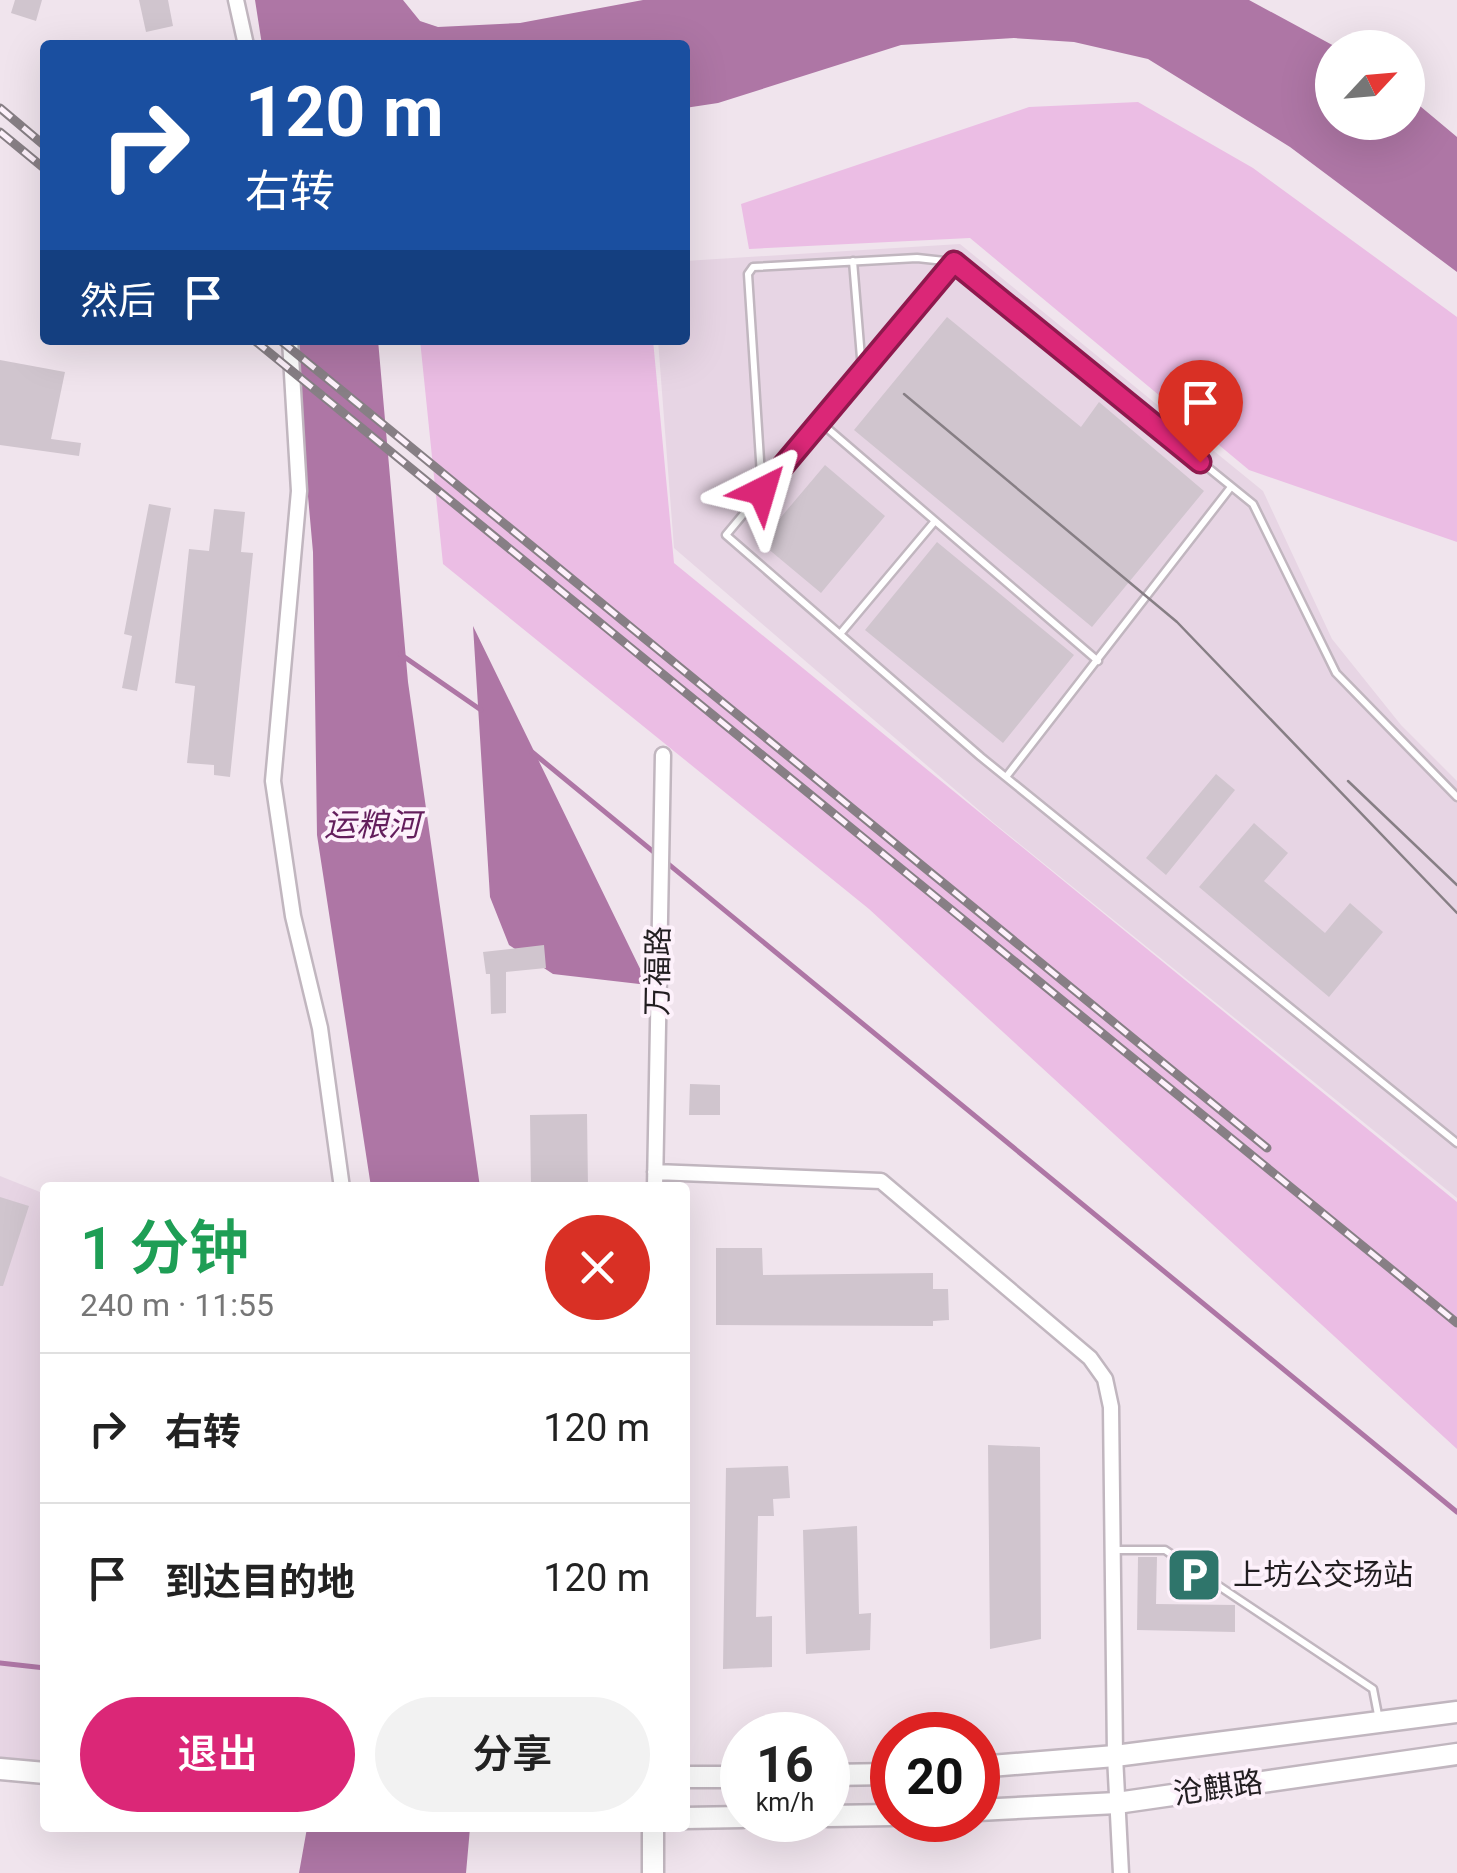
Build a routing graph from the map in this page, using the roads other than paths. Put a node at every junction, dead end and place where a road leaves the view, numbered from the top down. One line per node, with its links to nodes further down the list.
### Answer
1 (236, 0): 2 (street)
2 (245, 40)
3 (854, 262): 4 (lane); 6 (lane); 9 (lane)
4 (954, 262): 6 (lane); 8 (lane)
5 (290, 345): 18 (street)
6 (862, 371): 7 (lane)
7 (820, 422): 9 (lane); 10 (lane)
8 (1231, 487): 12 (lane); 15 (lane)
9 (762, 491): 11 (lane)
10 (935, 521): 11 (lane); 12 (lane)
11 (840, 634): 14 (lane)
12 (1098, 661): 14 (lane)
13 (663, 755): 17 (street, 万福路)
14 (1006, 777): 16 (lane)
15 (1457, 797)
16 (1457, 1142)
17 (655, 1180): 19 (street)
18 (341, 1182)
19 (1113, 1550): 21 (lane); 23 (street)
20 (1457, 1712): 21 (main road, 沧麒路)
21 (1379, 1722): 23 (main road, 沧麒路)
22 (1457, 1754): 29 (main road, 沧麒路)
23 (1115, 1756): 24 (main road, 沧麒路); 29 (street)
24 (1000, 1766)
25 (0, 1769): 26 (main road)
26 (40, 1773)
27 (720, 1777): 28 (main road)
28 (690, 1778)
29 (1117, 1803): 30 (main road, 沧麒路); 35 (street)
30 (1000, 1809)
31 (720, 1817): 32 (main road)
32 (690, 1818)
33 (653, 1832): 34 (main road)
34 (654, 1873)
35 (1121, 1873)

